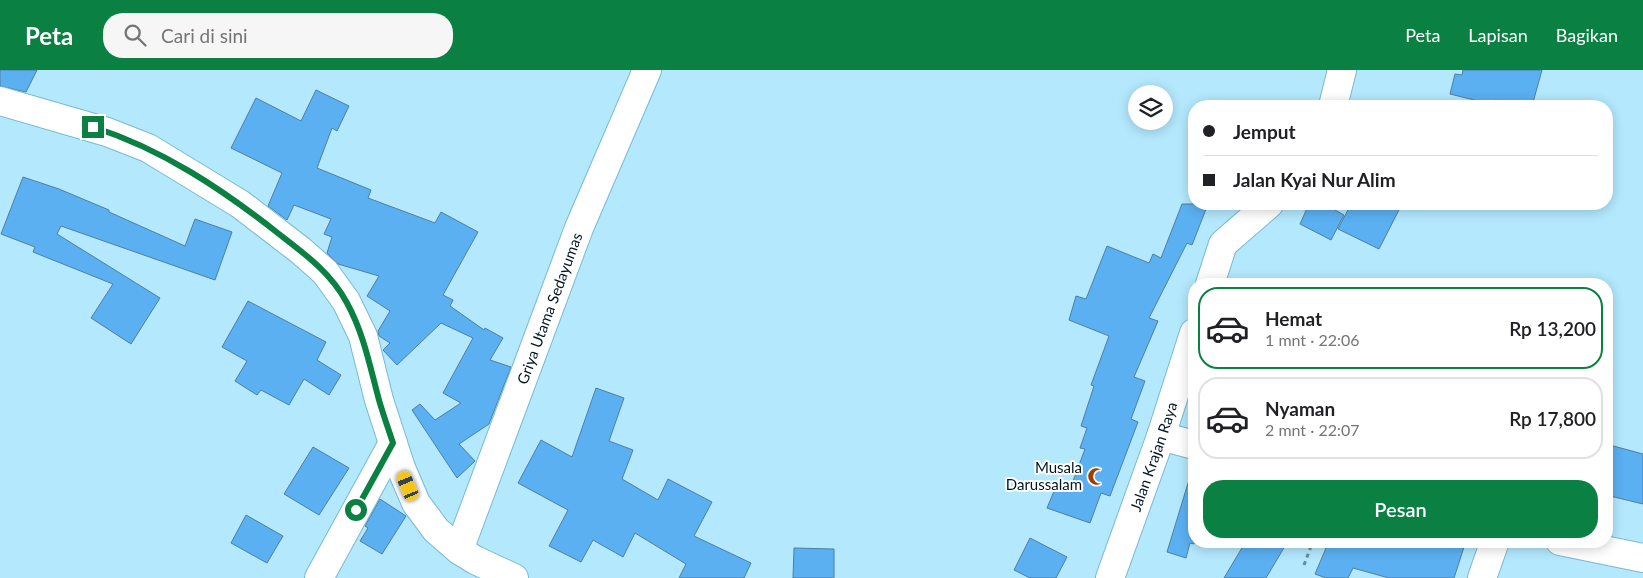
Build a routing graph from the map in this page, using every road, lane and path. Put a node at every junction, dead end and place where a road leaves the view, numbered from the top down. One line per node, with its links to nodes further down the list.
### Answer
1 (647, 70): 14 (street, Griya Utama Sedayumas)
2 (1342, 70): 3 (street)
3 (1334, 100)
4 (0, 101): 9 (street)
5 (1262, 210): 6 (street)
6 (1212, 278)
7 (1188, 351): 8 (street, Jalan Krajan Raya)
8 (1160, 436): 10 (street); 19 (street, Jalan Krajan Raya)
9 (393, 443): 14 (street); 17 (street)
10 (1188, 443)
11 (1311, 548): 16 (path)
12 (1492, 548): 20 (street)
13 (1594, 548): 15 (street)
14 (459, 550): 18 (street)
15 (1643, 558)
16 (1304, 564)
17 (319, 578)
18 (514, 578)
19 (1110, 578)
20 (1482, 578)

